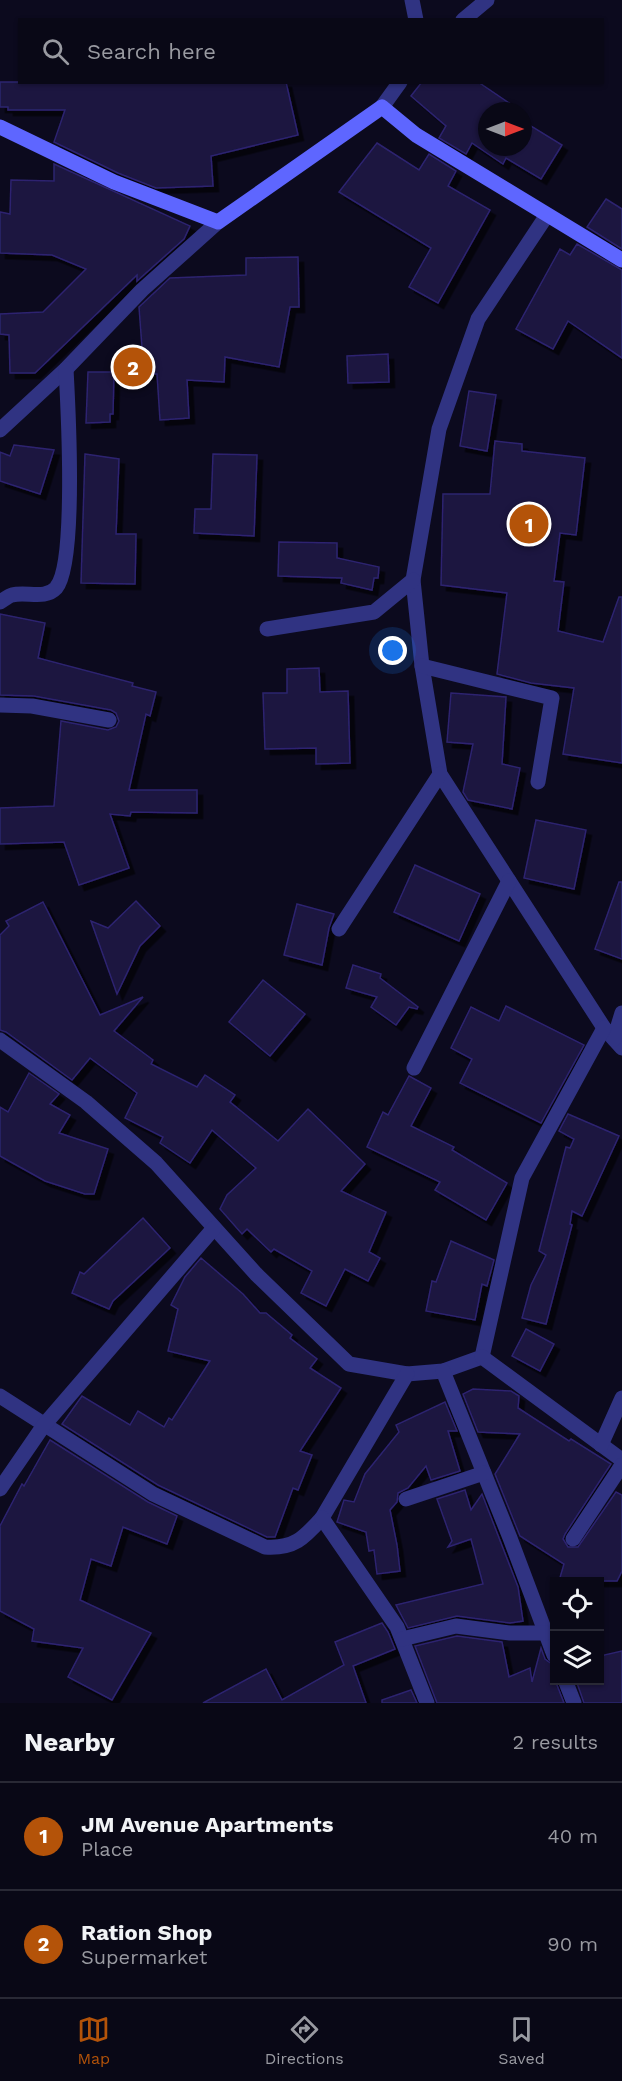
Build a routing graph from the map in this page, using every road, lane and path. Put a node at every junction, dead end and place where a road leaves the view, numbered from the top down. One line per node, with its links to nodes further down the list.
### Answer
1 (412, 0): 3 (street)
2 (487, 0): 4 (street)
3 (416, 18)
4 (465, 18)
5 (399, 84): 6 (street)
6 (382, 107): 8 (street); 9 (street)
7 (0, 127): 9 (street)
8 (547, 215): 10 (street); 13 (street)
9 (218, 222): 11 (street)
10 (622, 260)
11 (66, 369): 12 (street); 14 (street)
12 (0, 430)
13 (413, 580): 15 (street); 16 (street)
14 (0, 602)
15 (267, 629)
16 (422, 666): 19 (street); 20 (street)
17 (0, 705): 18 (street)
18 (109, 720)
19 (440, 774): 21 (street); 22 (street)
20 (538, 782)
21 (509, 881): 24 (street); 26 (street)
22 (339, 929)
23 (622, 1013): 24 (street)
24 (614, 1038): 28 (street)
25 (0, 1040): 27 (street)
26 (414, 1068)
27 (214, 1227): 30 (street); 33 (street)
28 (482, 1357): 29 (street); 34 (street)
29 (443, 1371): 30 (street); 36 (street)
30 (407, 1374): 39 (street)
31 (0, 1396): 33 (street)
32 (622, 1398): 34 (street)
33 (44, 1425): 37 (street); 39 (street)
34 (601, 1445): 35 (street)
35 (622, 1463): 40 (street)
36 (484, 1473): 38 (street); 41 (street)
37 (0, 1489)
38 (406, 1499)
39 (322, 1518): 42 (street)
40 (573, 1539)
41 (546, 1633): 42 (street); 43 (street)
42 (402, 1640): 45 (street)
43 (550, 1643)
44 (567, 1685): 46 (street)
45 (427, 1703)
46 (574, 1703)

